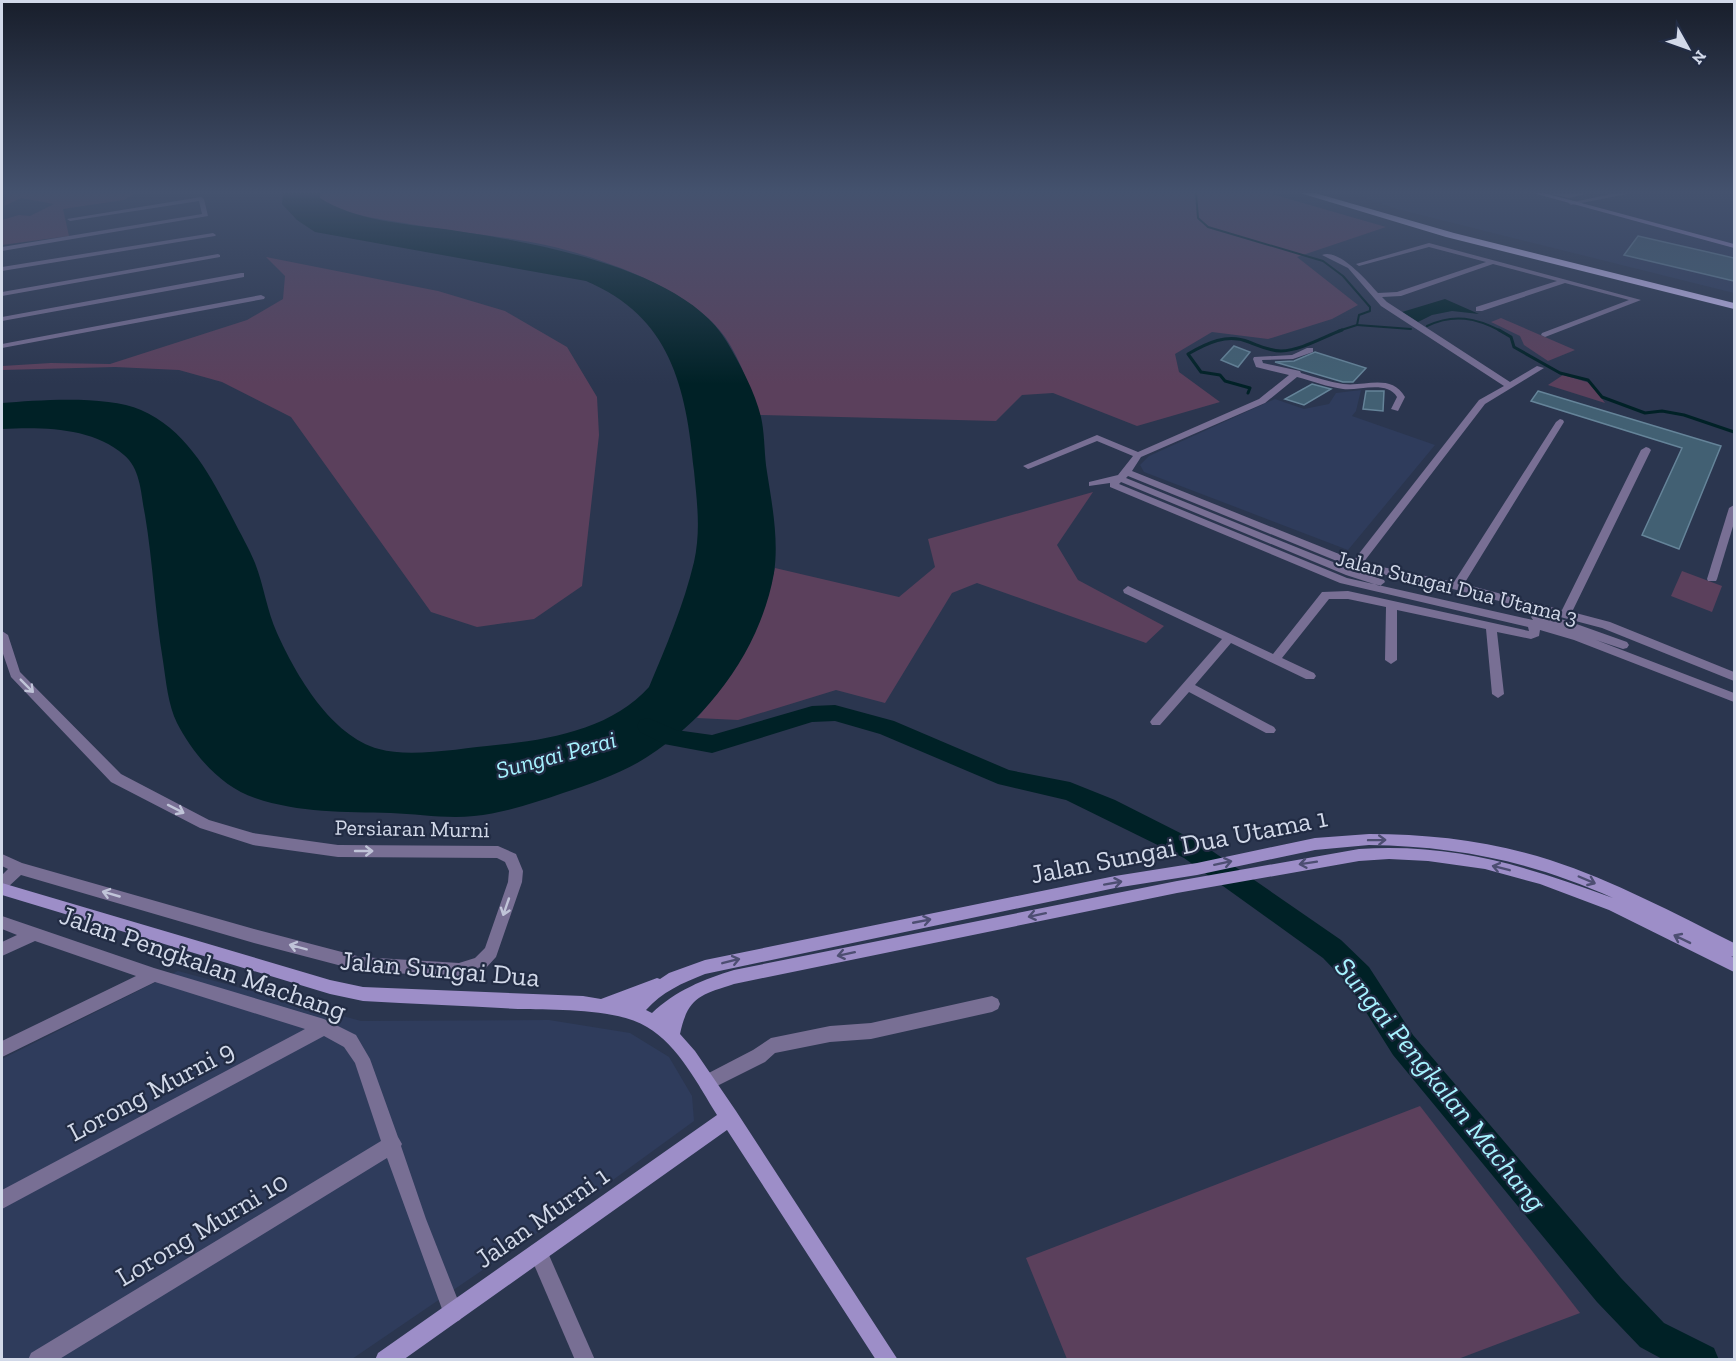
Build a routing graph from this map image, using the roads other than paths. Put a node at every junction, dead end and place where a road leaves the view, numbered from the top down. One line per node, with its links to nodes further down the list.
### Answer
1 (79, 257): 10 (street)
2 (215, 257): 14 (street)
3 (1328, 257): 13 (street)
4 (1387, 257): 9 (street)
5 (1473, 257): 8 (street)
6 (1535, 257): 17 (highway)
7 (1556, 257): 16 (highway)
8 (1494, 262): 12 (street); 13 (street)
9 (1359, 264)
10 (2, 269)
11 (241, 275): 20 (street)
12 (1565, 280): 19 (street); 21 (street)
13 (1375, 292): 26 (street)
14 (2, 294)
15 (261, 297): 22 (street)
16 (1734, 300)
17 (1734, 306)
18 (2, 307): 20 (street)
19 (1479, 309)
20 (2, 320)
21 (1545, 335)
22 (2, 346)
23 (1310, 350): 25 (street)
24 (1540, 368): 26 (street)
25 (1297, 374): 27 (street); 30 (street)
26 (1508, 385): 35 (street)
27 (1395, 409)
28 (1560, 422): 37 (street)
29 (1646, 450): 40 (street)
30 (1138, 455): 31 (street); 32 (street)
31 (1028, 466)
32 (1123, 475): 33 (street); 35 (street); 35 (street, Jalan Sungai Dua Utama 3)
33 (1092, 484)
34 (1734, 508): 36 (street)
35 (1350, 573): 37 (street); 41 (street, Jalan Sungai Dua Utama 3); 51 (street, Jalan Sungai Dua Utama 3)
36 (1712, 579)
37 (1457, 586): 40 (street)
38 (1128, 590): 44 (street)
39 (1392, 605): 42 (street); 45 (street); 46 (street)
40 (1566, 613): 47 (street)
41 (1533, 624): 42 (street); 51 (street, Jalan Sungai Dua Utama 3)
42 (1491, 627): 53 (street)
43 (2, 635): 57 (street, Persiaran Murni, one-way to 57)
44 (1230, 637): 45 (street); 50 (street)
45 (1275, 659): 48 (street)
46 (1391, 660)
47 (1709, 667): 49 (street); 51 (street)
48 (1310, 676)
49 (1734, 677)
50 (1187, 686): 55 (street); 56 (street)
51 (1717, 687): 52 (street, Jalan Sungai Dua Utama 3); 54 (street, Jalan Sungai Dua Utama 3)
52 (1734, 690)
53 (1498, 694)
54 (1734, 698)
55 (1156, 722)
56 (1270, 730)
57 (7, 865): 59 (street)
58 (1173, 881): 64 (street, Jalan Sungai Dua Utama 1, one-way to 64); 65 (street, Jalan Sungai Dua Utama 1, one-way to 58); 67 (street, Jalan Sungai Dua Utama 1, one-way to 58); 68 (street, Jalan Sungai Dua Utama 1, one-way to 68)
59 (2, 884)
60 (2, 889): 70 (street, Jalan Sungai Dua)
61 (2, 923): 62 (street, Jalan Pengkalan Machang)
62 (34, 934): 63 (street); 66 (street, Jalan Pengkalan Machang)
63 (2, 949)
64 (1734, 950)
65 (1734, 965)
66 (154, 975): 73 (street, Jalan Pengkalan Machang); 75 (street)
67 (675, 978): 70 (street); 71 (street, Jalan Sungai Dua Utama 1)
68 (688, 994): 72 (street, Jalan Sungai Dua Utama 1); 74 (street)
69 (992, 1004): 76 (street)
70 (602, 1006): 71 (street, Jalan Sungai Dua)
71 (633, 1012): 72 (street, Jalan Sungai Dua)
72 (654, 1022): 74 (street, Jalan Sungai Dua)
73 (324, 1027): 78 (street, Jalan Pengkalan Machang); 79 (street, Lorong Murni 9)
74 (671, 1036): 76 (street, Jalan Sungai Dua)
75 (2, 1049)
76 (707, 1083): 77 (street, Jalan Sungai Dua)
77 (730, 1117): 80 (street, Jalan Murni 1); 85 (street)
78 (393, 1144): 81 (street, Jalan Pengkalan Machang); 82 (street, Lorong Murni 10)
79 (2, 1200)
80 (537, 1253): 81 (street, Jalan Murni 1); 84 (street)
81 (453, 1312): 83 (street, Jalan Murni 1)
82 (38, 1359)
83 (385, 1359)
84 (585, 1359)
85 (888, 1359)

